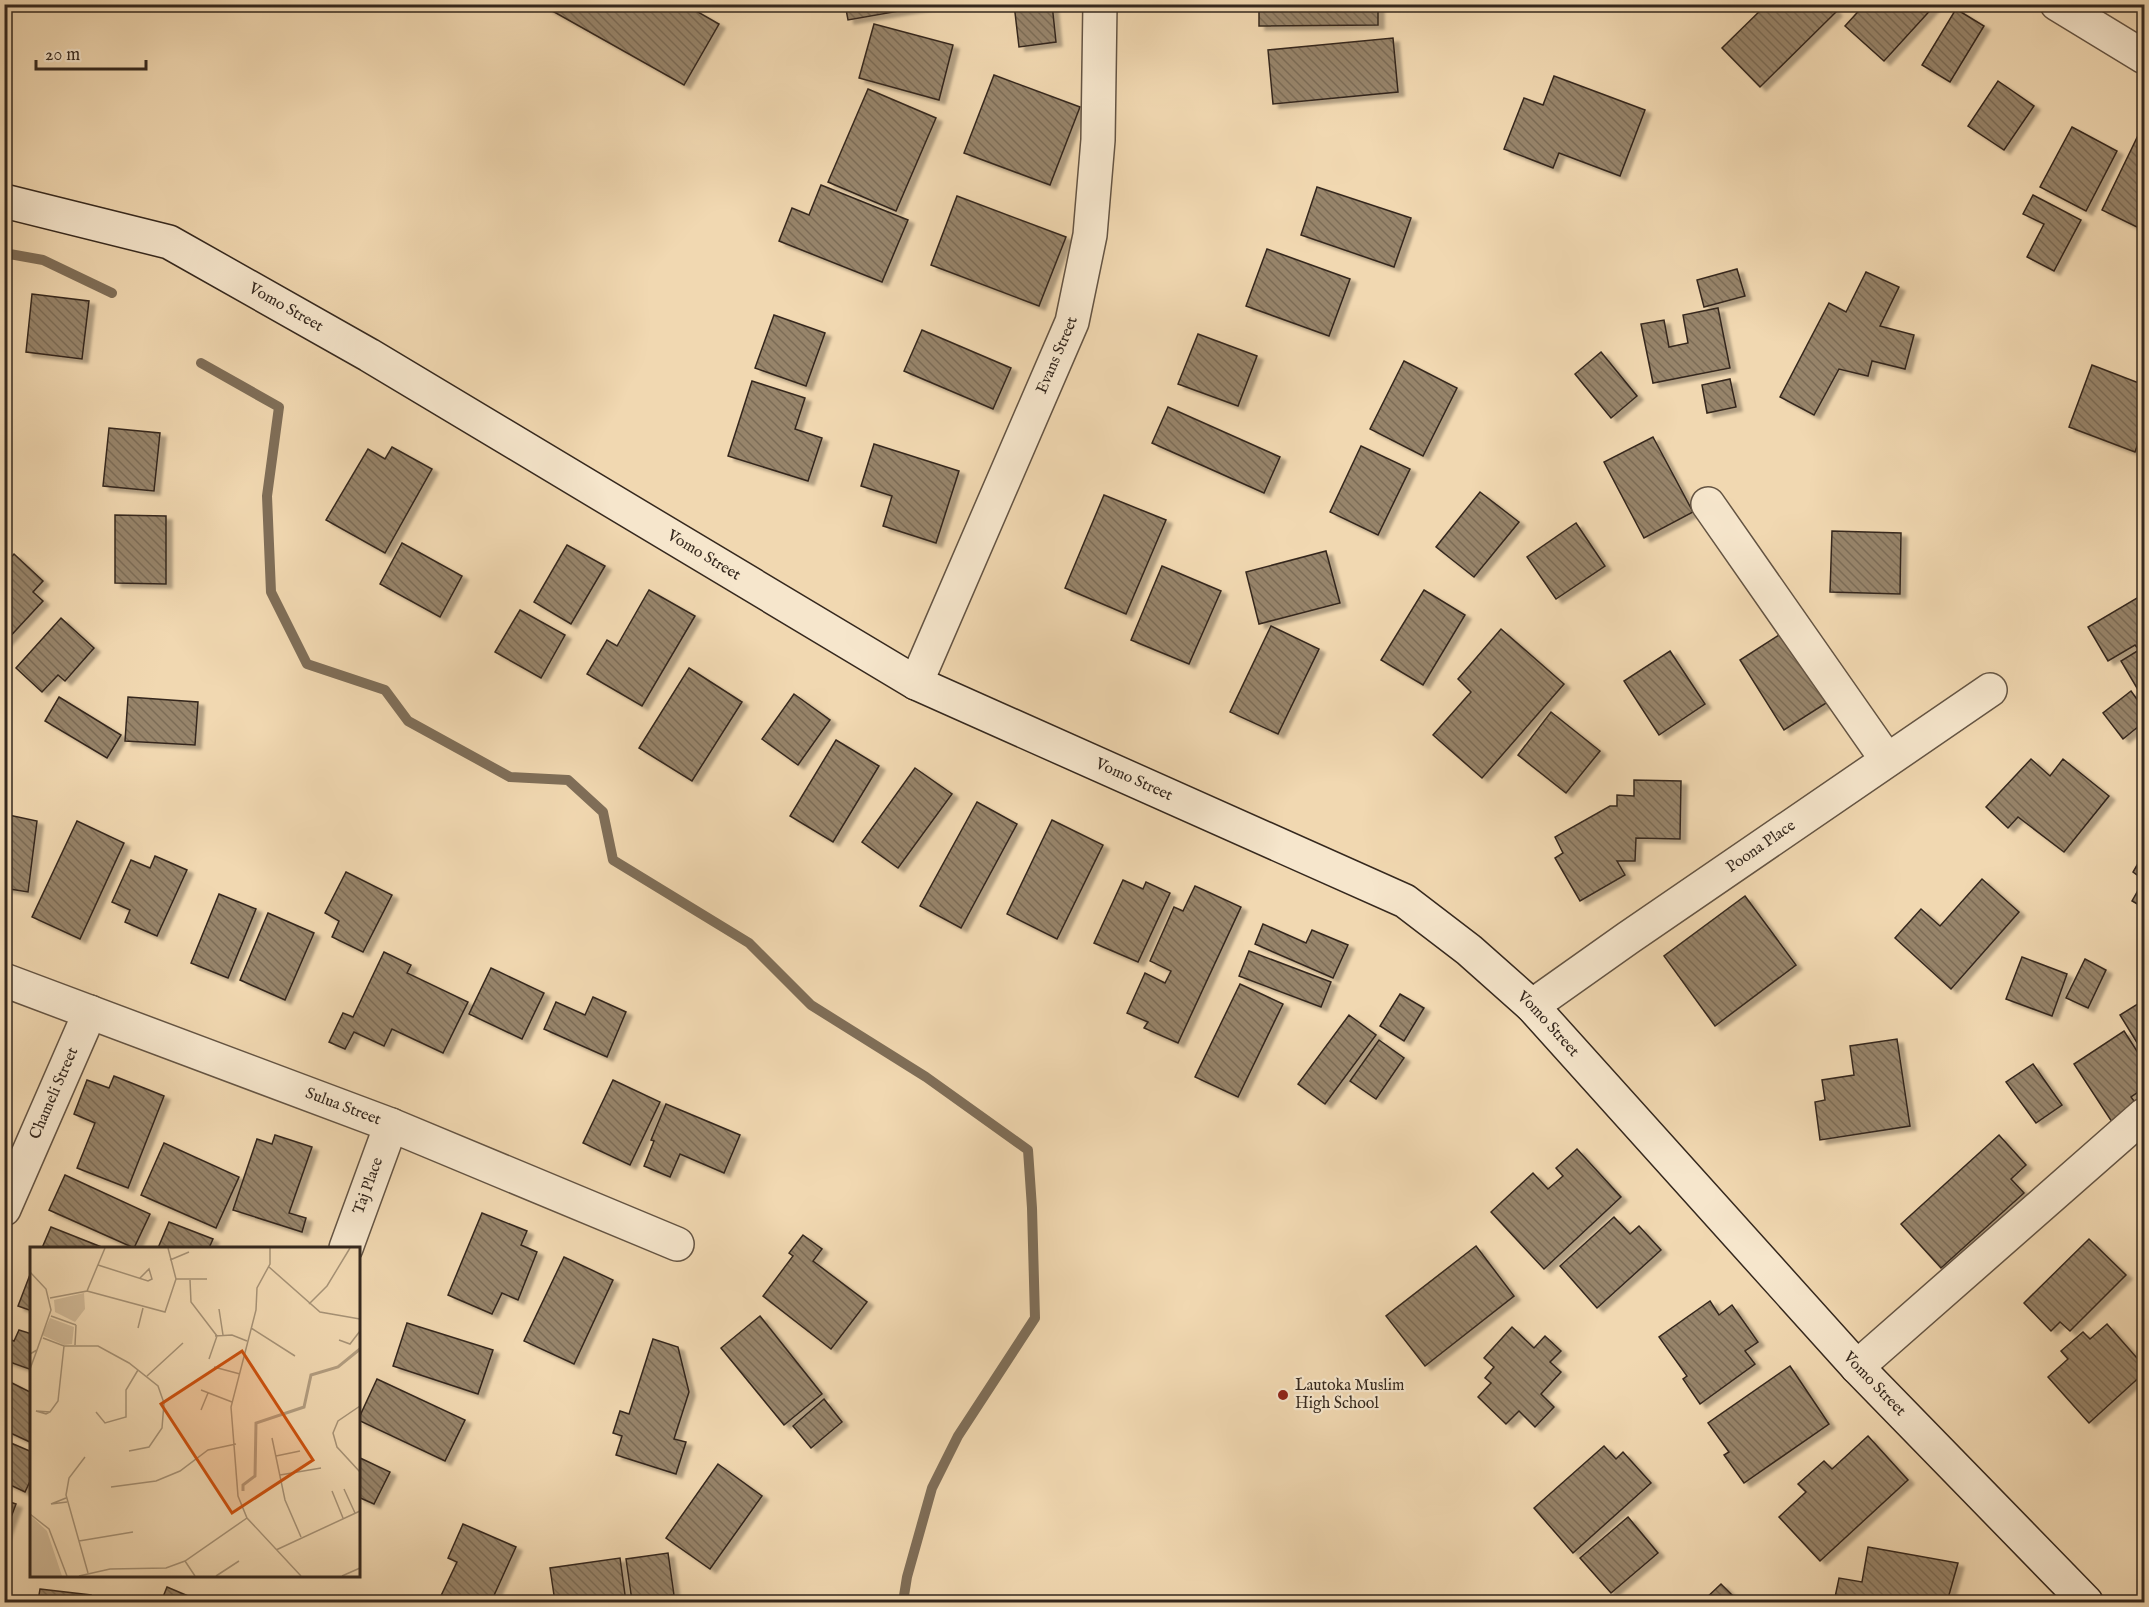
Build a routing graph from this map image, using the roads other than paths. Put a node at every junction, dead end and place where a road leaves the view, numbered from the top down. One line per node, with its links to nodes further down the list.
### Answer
1 (1100, 4): 6 (street, Evans Street)
2 (2057, 4): 3 (street)
3 (2145, 57)
4 (4, 201): 6 (street, Vomo Street)
5 (1708, 504): 8 (street)
6 (916, 682): 10 (street, Vomo Street)
7 (1990, 690): 8 (street, Poona Place)
8 (1887, 760): 10 (street, Poona Place)
9 (4, 980): 11 (street, Sulua Street)
10 (1532, 1006): 17 (street, Vomo Street)
11 (90, 1012): 13 (street, Sulua Street); 14 (street, Chameli Street)
12 (2145, 1115): 17 (street)
13 (391, 1125): 15 (street, Sulua Street); 16 (street, Taj Place)
14 (4, 1209)
15 (677, 1244)
16 (346, 1247)
17 (1857, 1367): 18 (street, Vomo Street)
18 (2086, 1602)

